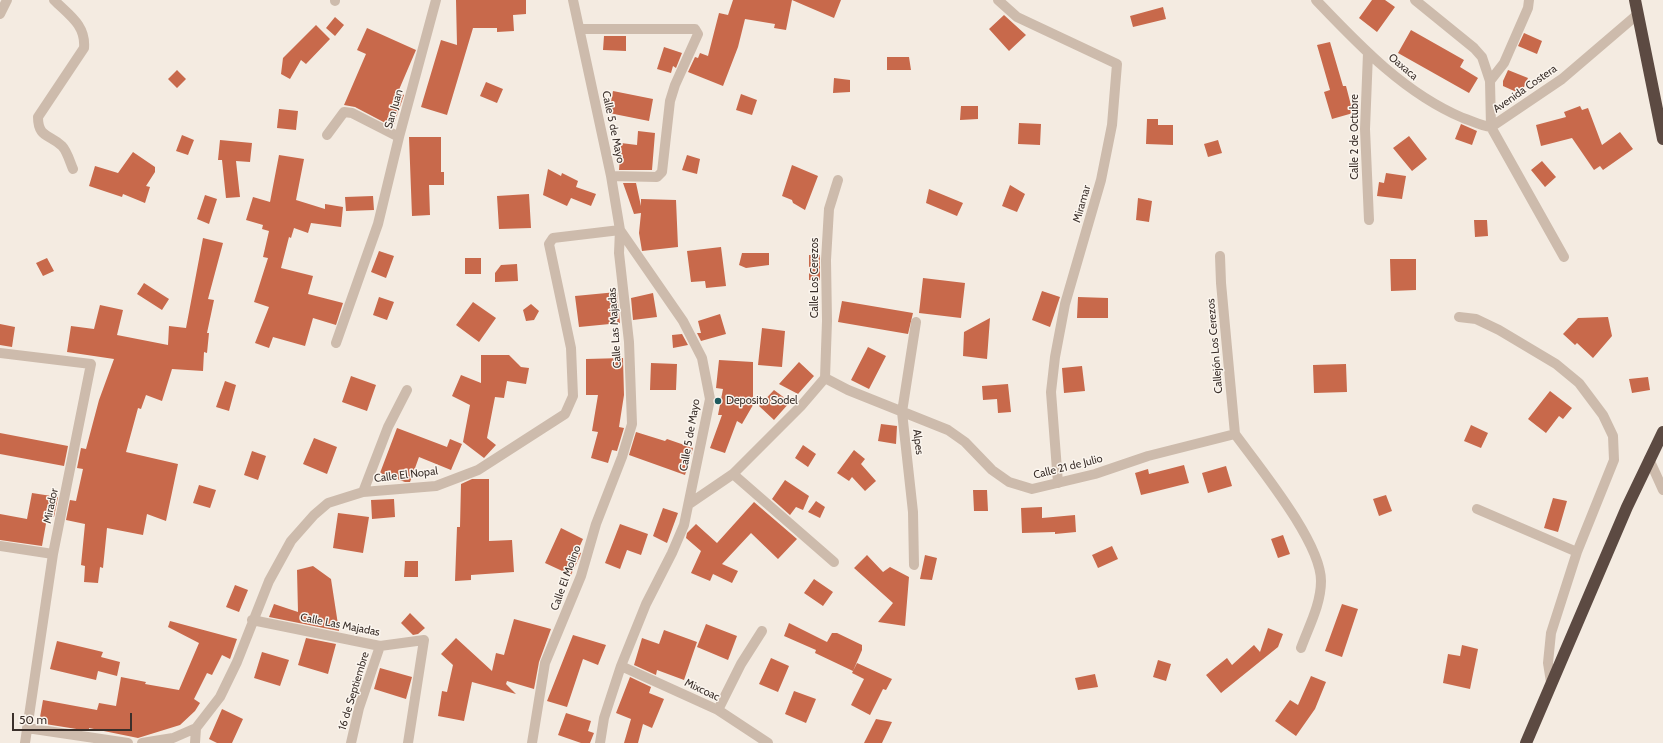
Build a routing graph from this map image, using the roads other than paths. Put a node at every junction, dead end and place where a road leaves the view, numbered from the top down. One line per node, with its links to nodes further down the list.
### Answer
1 (7, 0): 10 (street)
2 (54, 0): 19 (street)
3 (436, 0): 17 (street, San Juan)
4 (573, 0): 12 (street, Calle 5 de Mayo)
5 (998, 0): 38 (street, Miramar)
6 (1316, 0): 13 (street, Oaxaca)
7 (1415, 0): 14 (street, Avenida Costera)
8 (1529, 0): 14 (street)
9 (1635, 0): 11 (highway)
10 (0, 14)
11 (1638, 14): 15 (street, Avenida Costera); 18 (highway)
12 (580, 29): 20 (street, Calle 5 de Mayo); 20 (street)
13 (1368, 53): 15 (street, Oaxaca); 22 (street, Calle 2 de Octubre)
14 (1490, 81): 15 (street, Avenida Costera)
15 (1491, 127): 25 (street)
16 (327, 135): 17 (street)
17 (399, 137): 28 (street, San Juan)
18 (1663, 139)
19 (73, 169)
20 (611, 176): 23 (street, Calle 5 de Mayo)
21 (838, 180): 30 (street, Calle Los Cerezos)
22 (1368, 220)
23 (620, 230): 33 (street, Calle Las Majadas); 40 (street, Calle El Nopal); 41 (street, Calle 5 de Mayo)
24 (1220, 256): 35 (street, Callejón Los Cerezos)
25 (1564, 257)
26 (1459, 317): 44 (street)
27 (916, 322): 32 (street, Alpes)
28 (336, 343)
29 (0, 353): 45 (street, Mirador)
30 (824, 378): 32 (street, Calle 21 de Julio); 37 (street)
31 (407, 390): 40 (street)
32 (902, 412): 38 (street, Calle 21 de Julio); 47 (street, Alpes)
33 (632, 424): 63 (street, Calle El Molino)
34 (1663, 432): 36 (highway)
35 (1235, 434): 38 (street, Calle 21 de Julio); 51 (street)
36 (1649, 459): 39 (street); 53 (highway)
37 (733, 474): 41 (street); 46 (street)
38 (1058, 483)
39 (1663, 490)
40 (362, 492): 48 (street, Calle El Nopal)
41 (689, 504): 52 (street, Calle 5 de Mayo)
42 (1477, 509): 44 (street)
43 (0, 546): 45 (street)
44 (1577, 552): 53 (street)
45 (53, 554): 55 (street, Mirador)
46 (834, 562)
47 (914, 565)
48 (252, 620): 50 (street, Calle Las Majadas); 56 (street, Calle El Nopal)
49 (762, 631): 54 (street)
50 (380, 646): 61 (street, 16 de Septiembre); 62 (street, Calle Las Majadas)
51 (1301, 648)
52 (621, 666): 54 (street, Mixcoac); 64 (street, Calle 5 de Mayo)
53 (1552, 682): 66 (highway)
54 (718, 710): 65 (street, Mixcoac)
55 (27, 728): 57 (street, Mirador); 58 (street)
56 (196, 728): 59 (street, Calle El Nopal); 60 (street)
57 (25, 743)
58 (128, 743)
59 (142, 743)
60 (195, 743)
61 (351, 743)
62 (408, 743)
63 (532, 743)
64 (600, 743)
65 (768, 743)
66 (1526, 743)

